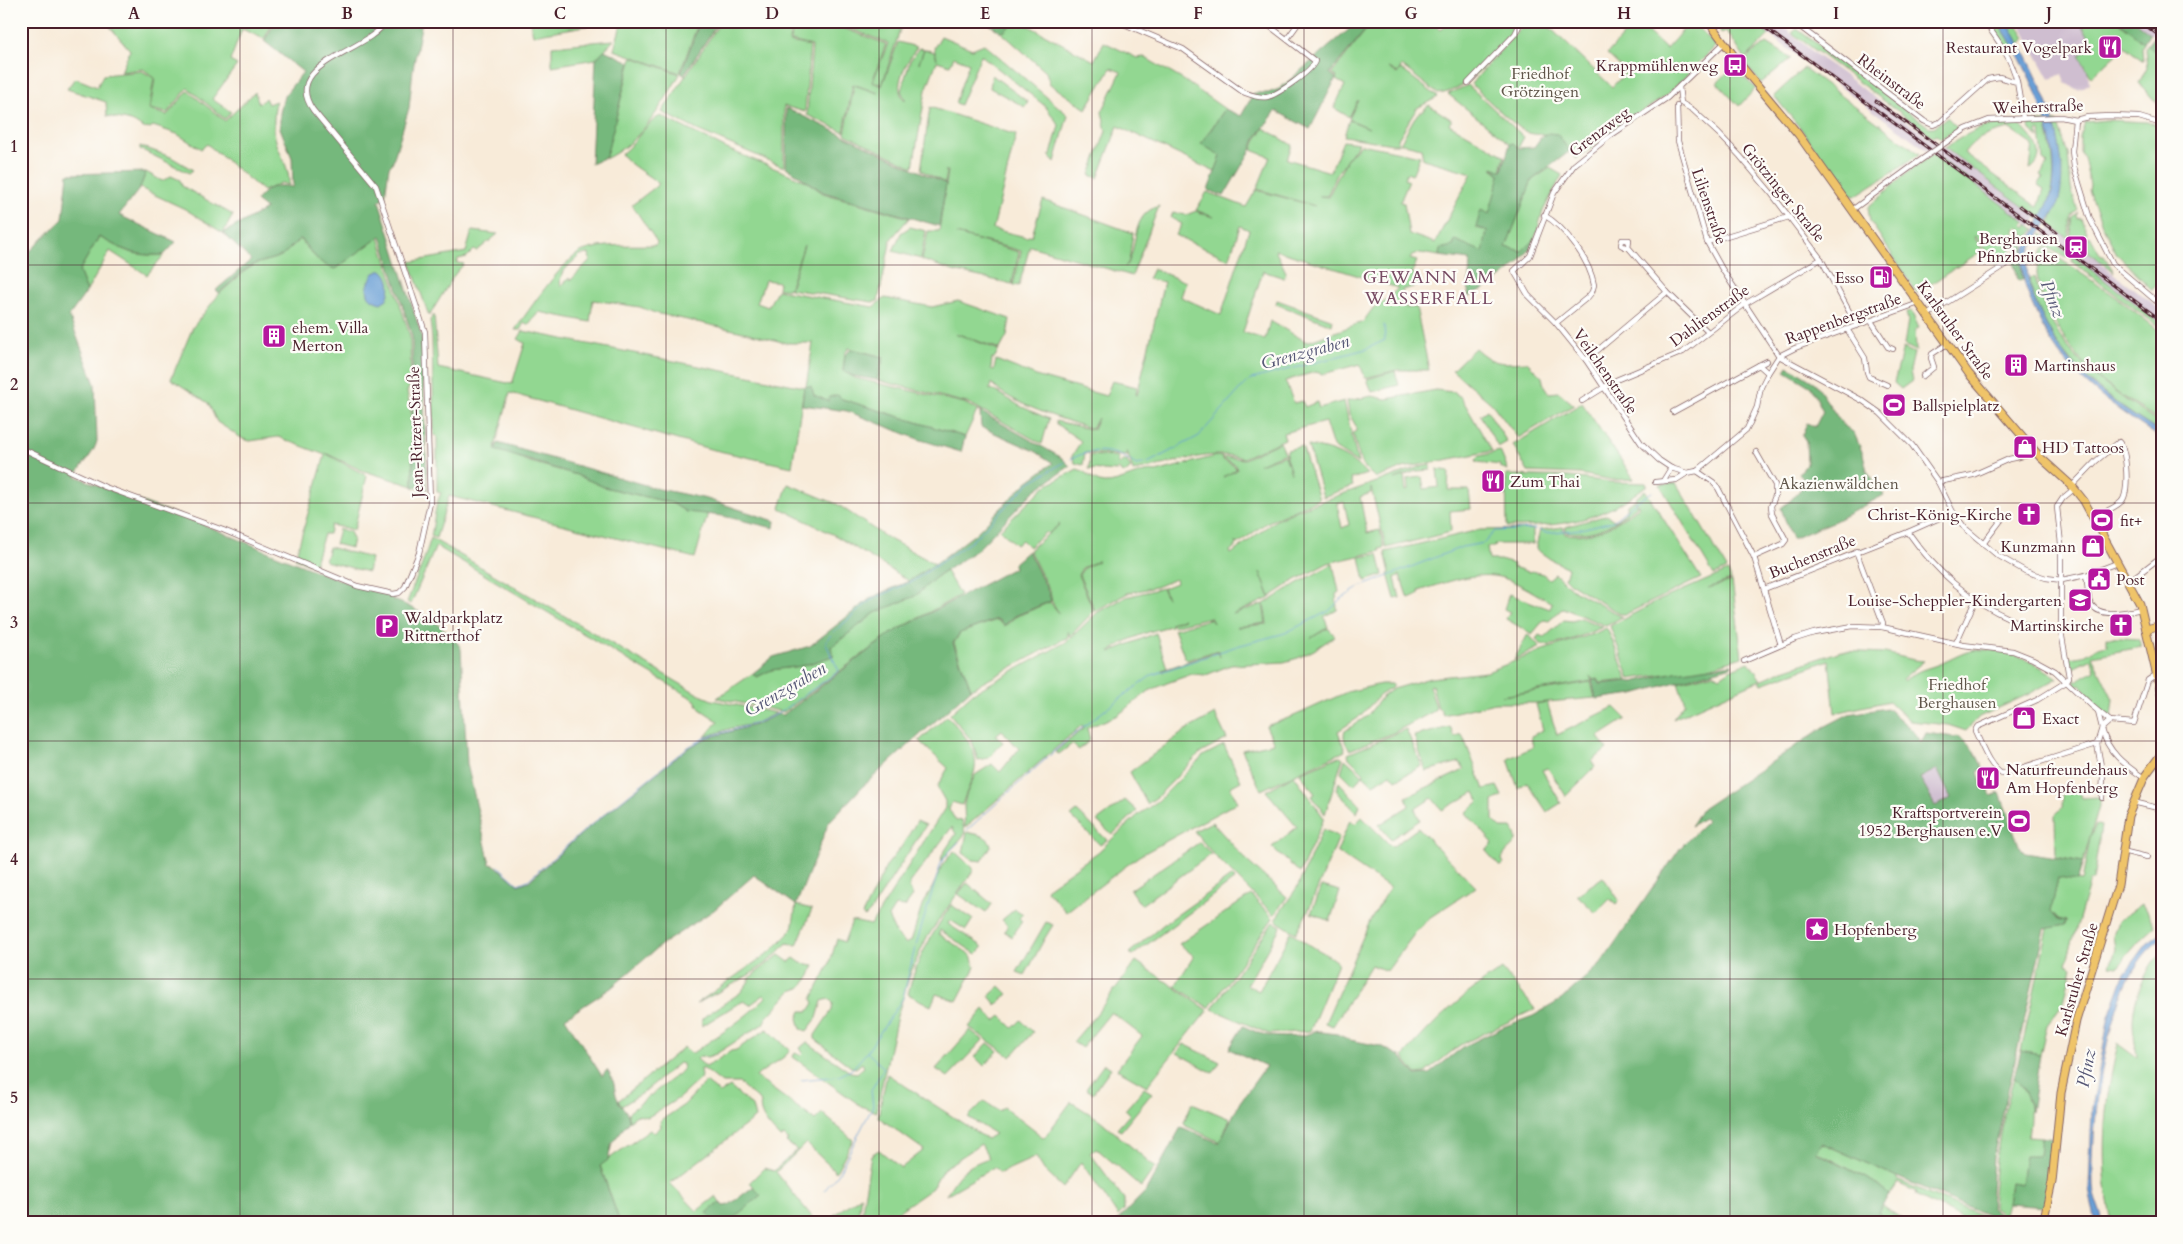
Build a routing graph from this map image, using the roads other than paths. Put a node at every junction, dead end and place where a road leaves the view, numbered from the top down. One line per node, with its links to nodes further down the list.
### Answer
1 (386, 21): 50 (street, Jean-Ritzert-Straße)
2 (1118, 21): 10 (street)
3 (1263, 21): 10 (street)
4 (1300, 21): 10 (street)
5 (1518, 21): 13 (street)
6 (1708, 21): 11 (main road, Karlsruher Straße)
7 (1791, 21): 9 (street, Rheinstraße)
8 (1984, 21): 12 (street)
9 (1799, 24): 12 (street, Rheinstraße)
10 (1287, 39)
11 (1724, 43): 14 (street, Grenzweg); 20 (main road, Karlsruher Straße)
12 (2016, 82): 17 (street)
13 (1468, 83)
14 (1679, 87): 15 (street, Grenzweg); 16 (street)
15 (1667, 98): 16 (street); 21 (street, Grenzweg)
16 (1679, 104): 22 (street, Grötzinger Straße); 23 (street, Lilienstraße)
17 (2023, 118): 18 (street, Weiherstraße); 20 (street, Weiherstraße, bridge)
18 (2075, 120): 19 (street, Weiherstraße); 31 (street)
19 (2162, 124)
20 (1852, 210): 29 (main road, Karlsruher Straße)
21 (1544, 216): 27 (street, Grenzweg); 34 (street)
22 (1789, 217): 23 (street); 25 (street, Grötzinger Straße)
23 (1707, 242): 30 (street, Lilienstraße)
24 (1628, 246): 28 (street)
25 (1821, 259): 30 (street, Dahlienstraße); 35 (street, Grötzinger Straße)
26 (2012, 261): 32 (street)
27 (1514, 271): 34 (street, Veilchenstraße)
28 (1667, 292): 37 (street); 41 (street)
29 (1918, 303): 32 (main road, Karlsruher Straße); 33 (street, Rappenbergstraße)
30 (1745, 304): 37 (street, Dahlienstraße); 40 (street, Lilienstraße)
31 (2162, 306)
32 (1927, 315): 38 (main road, Karlsruher Straße)
33 (1871, 321): 35 (street, Rappenbergstraße); 39 (street)
34 (1556, 323): 41 (street, Veilchenstraße)
35 (1857, 326): 36 (street, Rappenbergstraße)
36 (1848, 329): 40 (street, Rappenbergstraße); 46 (street)
37 (1708, 332): 47 (street, Dahlienstraße)
38 (1947, 344): 45 (street); 51 (main road, Karlsruher Straße)
39 (1893, 349)
40 (1779, 356): 44 (street, Rappenbergstraße); 58 (street)
41 (1586, 360): 47 (street, Veilchenstraße)
42 (1767, 361): 43 (street)
43 (1759, 365): 44 (street); 49 (street)
44 (1768, 374): 54 (street, Rappenbergstraße)
45 (1923, 376)
46 (1887, 385)
47 (1604, 387): 48 (street, Dahlienstraße); 53 (street, Veilchenstraße)
48 (1582, 401)
49 (1673, 412)
50 (21, 448)
51 (2035, 450): 58 (street); 59 (main road, Karlsruher Straße)
52 (1756, 452): 67 (street)
53 (1671, 468): 55 (street, Veilchenstraße); 56 (street)
54 (1697, 471): 55 (street); 67 (street)
55 (1687, 473): 56 (street)
56 (1663, 481): 57 (street)
57 (1655, 482)
58 (1938, 482): 60 (street)
59 (2073, 488): 61 (main road, Karlsruher Straße); 61 (street); 70 (street)
60 (1953, 512): 63 (street, Buchenstraße); 64 (street)
61 (2093, 517): 68 (main road, Karlsruher Straße)
62 (2002, 519): 64 (street)
63 (1908, 532): 65 (street, Buchenstraße); 73 (street)
64 (1983, 544): 70 (street)
65 (1856, 551): 72 (street, Buchenstraße); 76 (street)
66 (2162, 556): 71 (street)
67 (1754, 557): 72 (street)
68 (2117, 563): 69 (street); 71 (main road, Karlsruher Straße)
69 (2086, 575): 70 (street); 74 (street)
70 (2062, 580): 78 (street)
71 (2128, 582): 74 (main road, Karlsruher Straße)
72 (1764, 589): 80 (street)
73 (1975, 601): 78 (street); 79 (street)
74 (2141, 609): 77 (main road, Karlsruher Straße)
75 (2162, 625): 77 (main road)
76 (1882, 626): 79 (street); 80 (street)
77 (2146, 629): 82 (main road, Karlsruher Straße)
78 (2061, 631): 83 (street)
79 (1956, 643): 83 (street)
80 (1781, 645): 81 (street)
81 (1744, 661)
82 (2158, 669): 84 (main road, Karlsruher Straße); 86 (street)
83 (2066, 682): 85 (street); 88 (street)
84 (2162, 698)
85 (2098, 712): 86 (street); 87 (street)
86 (2110, 721): 87 (street)
87 (2102, 728): 88 (street); 90 (street)
88 (2097, 744): 91 (street)
89 (2162, 753): 90 (main road, Karlsruher Straße)
90 (2144, 778): 92 (main road, Karlsruher Straße)
91 (2102, 798)
92 (2133, 802): 93 (street); 94 (main road, Karlsruher Straße)
93 (2162, 809)
94 (2122, 851): 95 (street); 96 (main road, Karlsruher Straße)
95 (2147, 857)
96 (2043, 1223)

